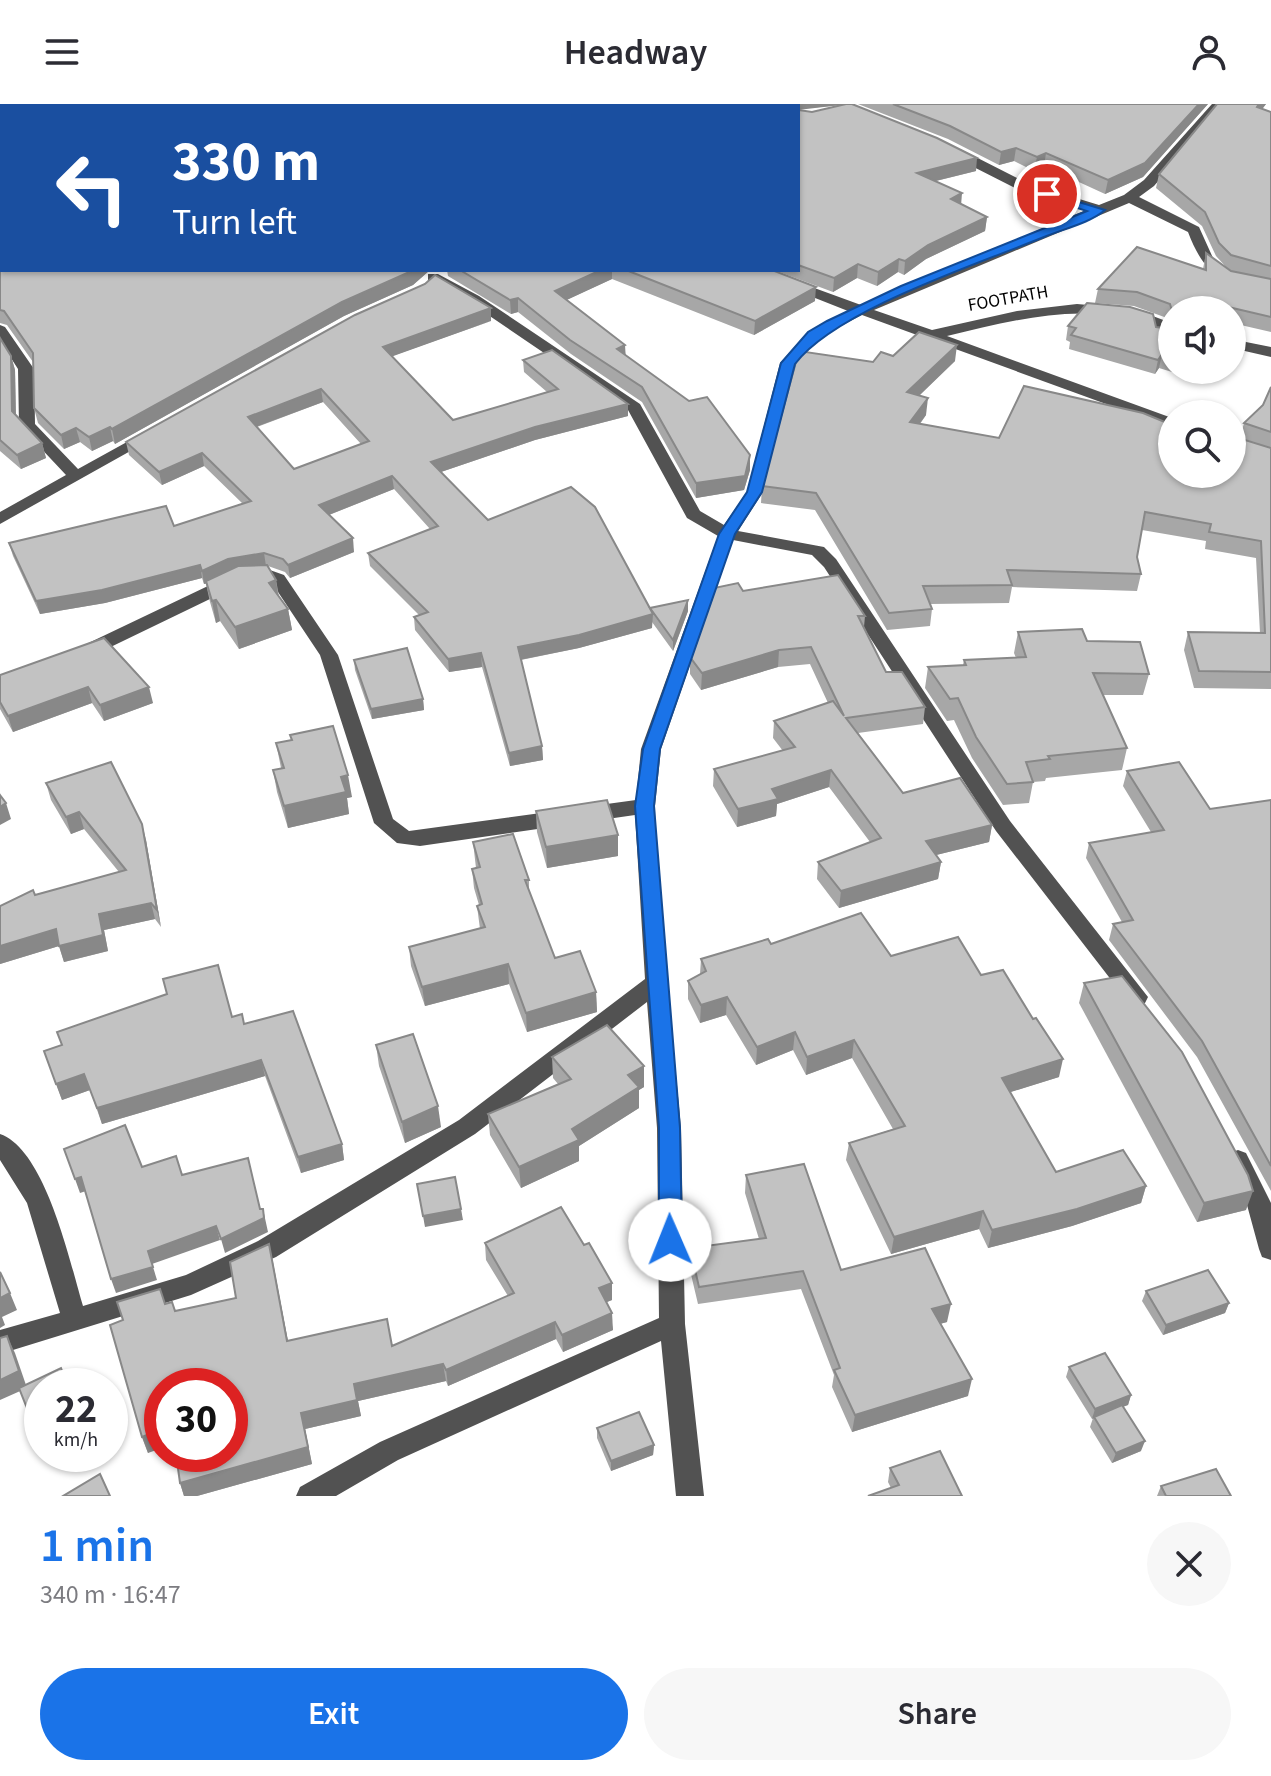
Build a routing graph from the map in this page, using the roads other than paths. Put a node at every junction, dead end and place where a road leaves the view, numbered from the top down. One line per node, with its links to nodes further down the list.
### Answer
1 (1219, 104): 3 (street)
2 (942, 145): 4 (street)
3 (1129, 198): 4 (street); 7 (street)
4 (1099, 210): 9 (street)
5 (757, 272): 9 (street)
6 (437, 274): 8 (street); 19 (street)
7 (1271, 288)
8 (420, 291)
9 (864, 310): 12 (street); 19 (street)
10 (1158, 322): 12 (street, FOOTPATH)
11 (0, 330): 17 (street)
12 (931, 335): 15 (street)
13 (1246, 347): 14 (street)
14 (1271, 352)
15 (1158, 418)
16 (172, 423): 17 (street)
17 (77, 477): 18 (street)
18 (0, 519)
19 (727, 534): 21 (street); 23 (street)
20 (62, 663): 21 (street)
21 (645, 806): 22 (street)
22 (657, 982): 27 (street); 28 (street)
23 (1148, 1011)
24 (1228, 1141): 26 (street)
25 (0, 1144): 27 (street)
26 (1271, 1249)
27 (74, 1319): 29 (street)
28 (672, 1324): 30 (street); 31 (street)
29 (0, 1342)
30 (310, 1496)
31 (690, 1496)

